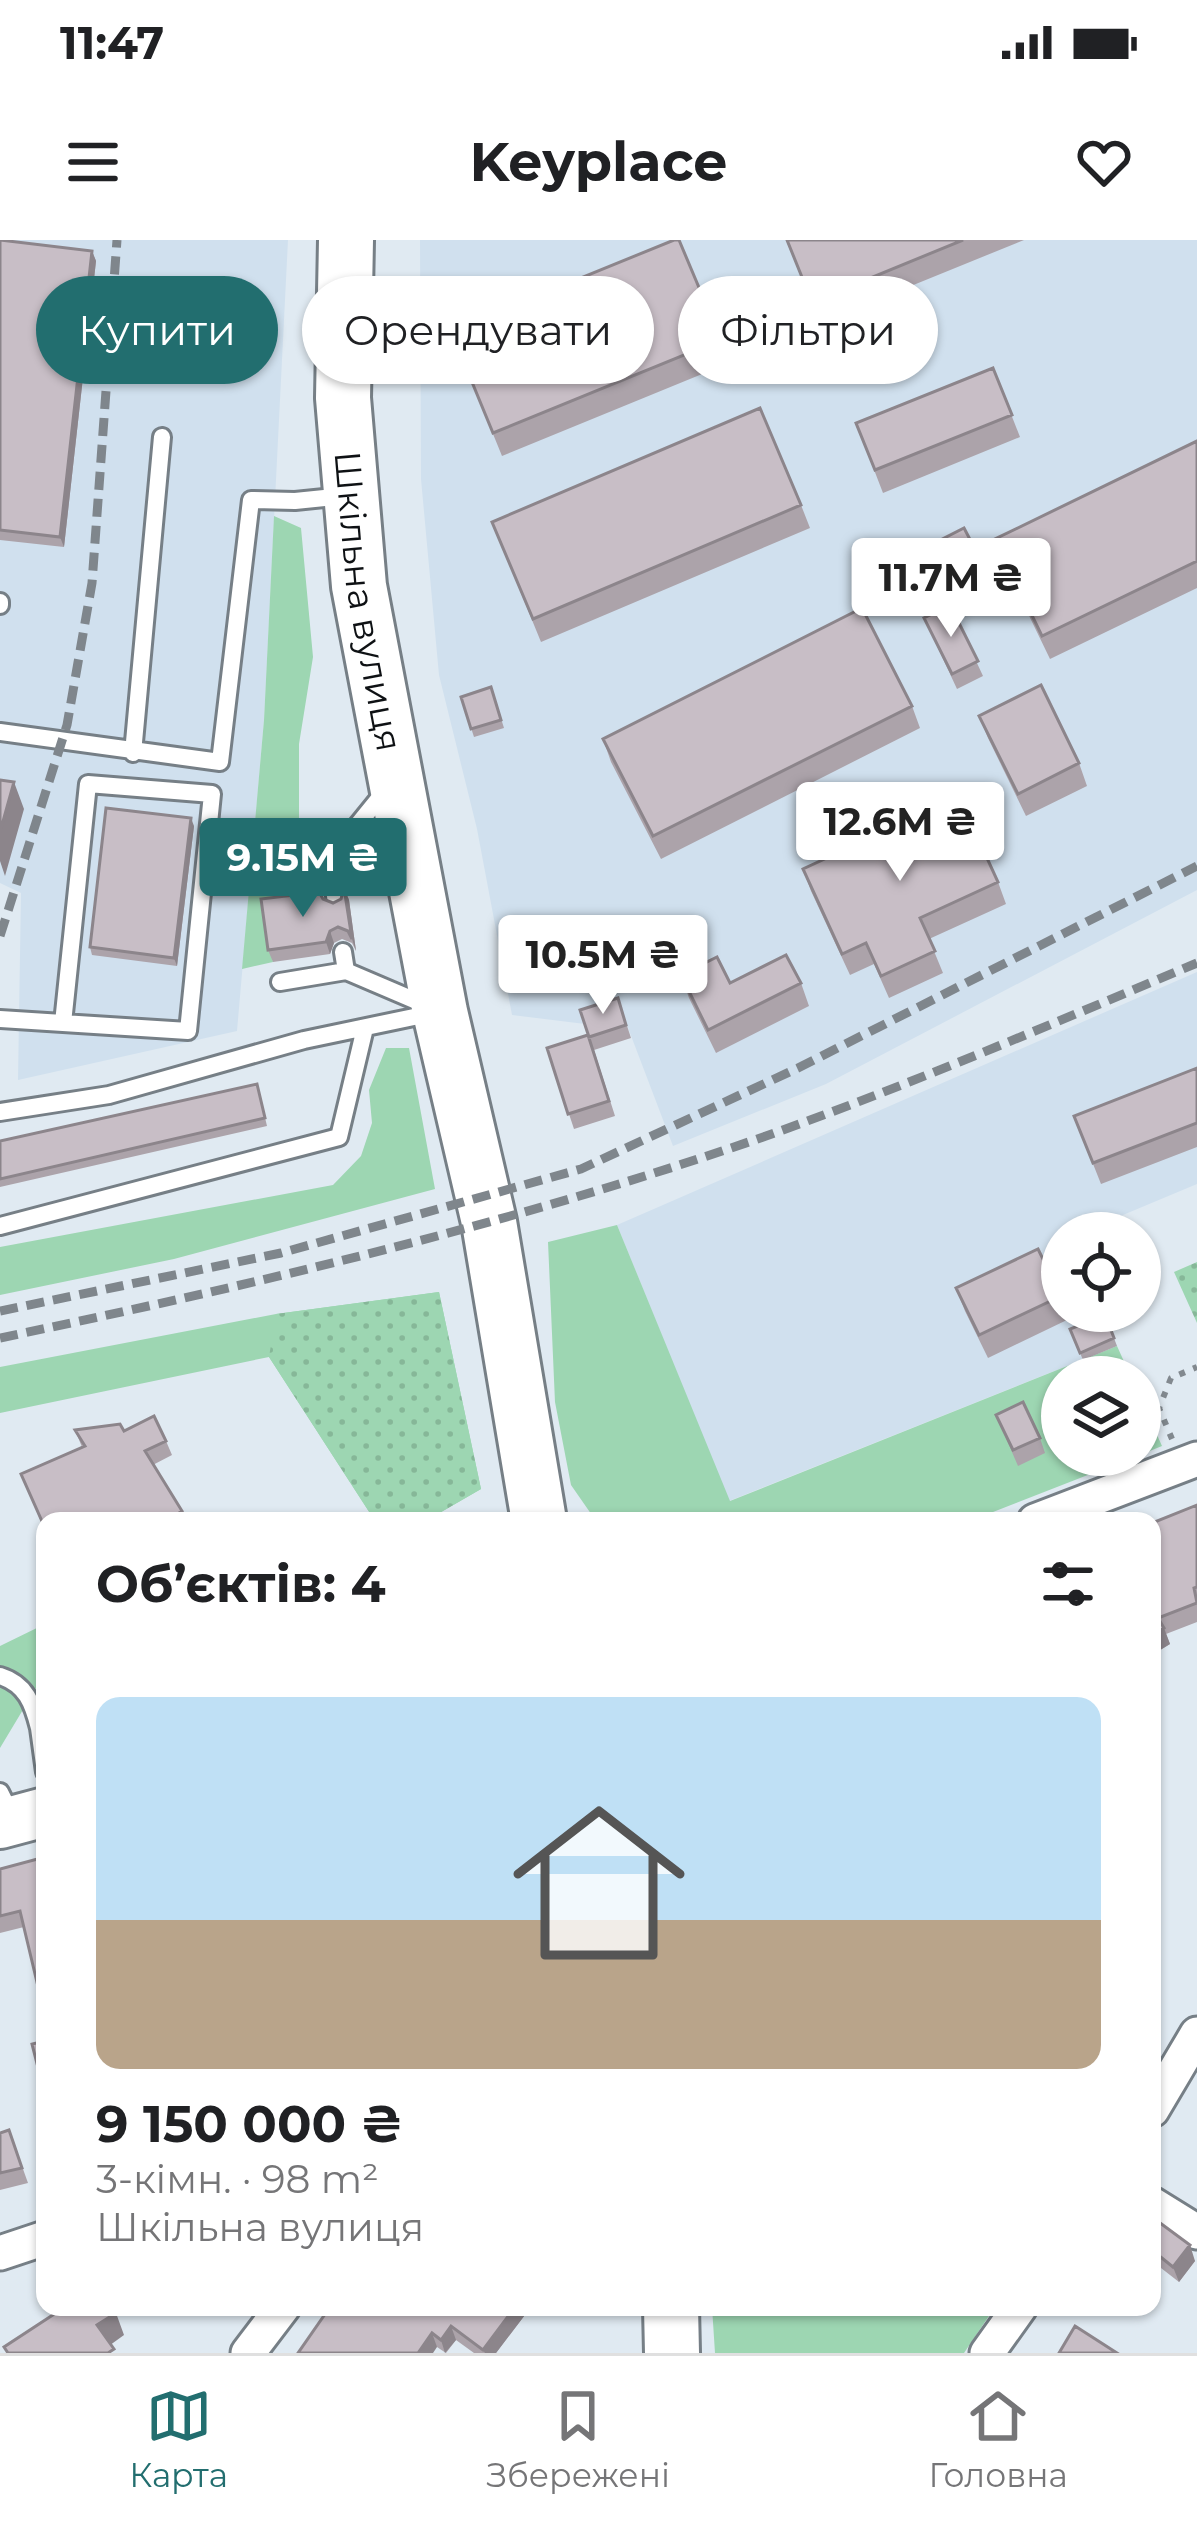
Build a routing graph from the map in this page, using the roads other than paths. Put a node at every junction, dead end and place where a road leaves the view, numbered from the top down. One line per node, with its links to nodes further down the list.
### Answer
1 (346, 240): 3 (main road, Шкільна вулиця)
2 (162, 437): 5 (lane)
3 (351, 496): 5 (lane); 6 (main road, Шкільна вулиця)
4 (0, 732): 5 (lane)
5 (133, 753)
6 (397, 778): 7 (lane); 9 (main road, Шкільна вулиця)
7 (336, 902)
8 (280, 982): 9 (lane)
9 (440, 1012): 12 (lane); 16 (main road, Шкільна вулиця)
10 (0, 1019): 11 (lane)
11 (63, 1023): 11 (lane)
12 (365, 1028): 13 (lane); 14 (lane)
13 (0, 1112)
14 (0, 1226)
15 (1190, 1462): 17 (street)
16 (531, 1512)
17 (1059, 1512)
18 (0, 1676): 19 (lane)
19 (36, 1708)
20 (1197, 2034): 21 (street)
21 (1161, 2095)
22 (1161, 2210): 23 (street)
23 (1197, 2233)
24 (36, 2241): 25 (street)
25 (0, 2253)
26 (277, 2316): 29 (street)
27 (671, 2316): 30 (main road)
28 (1014, 2316): 31 (street)
29 (248, 2353)
30 (672, 2353)
31 (987, 2353)

